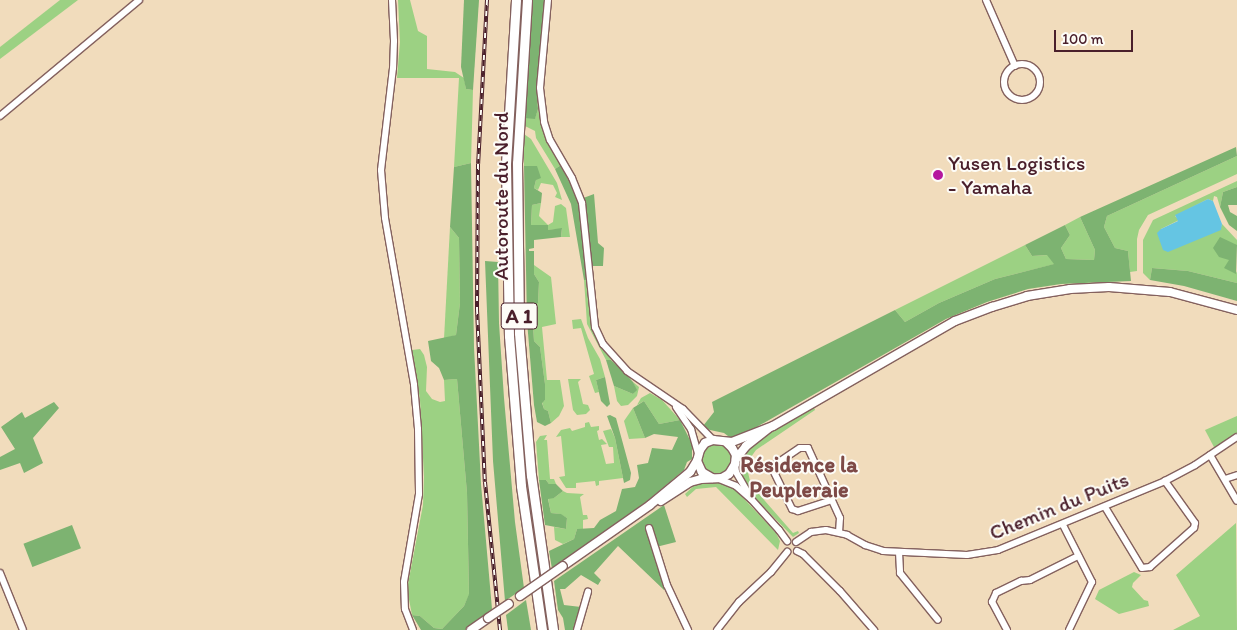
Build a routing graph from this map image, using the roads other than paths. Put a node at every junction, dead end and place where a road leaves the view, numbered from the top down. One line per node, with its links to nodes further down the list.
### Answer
1 (139, 0): 8 (street)
2 (392, 0): 39 (street)
3 (516, 0): 42 (highway, Autoroute du Nord / A 1)
4 (527, 0): 43 (highway, Autoroute du Nord / A 1)
5 (548, 0): 10 (street)
6 (986, 0): 7 (street)
7 (1016, 66): 7 (street)
8 (0, 116)
9 (1237, 310): 11 (main road)
10 (674, 404): 13 (street); 16 (street)
11 (773, 426): 14 (main road); 17 (main road)
12 (1237, 437): 15 (street, Chemin du Puits)
13 (713, 440): 14 (main road); 16 (main road)
14 (726, 442): 17 (main road)
15 (1210, 455): 20 (street); 21 (street, Chemin du Puits)
16 (698, 457): 19 (main road); 25 (main road)
17 (736, 462): 19 (main road); 22 (street)
18 (1237, 475): 20 (street)
19 (715, 478): 22 (street); 25 (main road)
20 (1225, 479): 24 (street)
21 (1166, 481): 26 (street, Chemin du Puits); 26 (street)
22 (751, 499): 30 (street)
23 (832, 500): 23 (street); 29 (street)
24 (1237, 500)
25 (650, 505): 41 (main road, bridge)
26 (1105, 507): 27 (street, Chemin du Puits)
27 (1063, 525): 34 (street, Chemin du Puits); 35 (street)
28 (649, 528): 45 (street)
29 (839, 532): 31 (street, Chemin du Puits); 34 (street, Chemin du Puits)
30 (787, 541): 31 (street); 33 (street)
31 (796, 542): 32 (street)
32 (797, 550): 33 (street); 47 (street)
33 (787, 552): 46 (street)
34 (899, 552): 38 (street)
35 (1078, 556): 48 (street); 49 (street)
36 (0, 573): 40 (street)
37 (588, 592): 44 (street)
38 (938, 620)
39 (414, 628)
40 (23, 630)
41 (471, 630)
42 (542, 630)
43 (553, 630)
44 (577, 630)
45 (688, 630)
46 (717, 630)
47 (874, 630)
48 (1007, 630)
49 (1069, 630)

